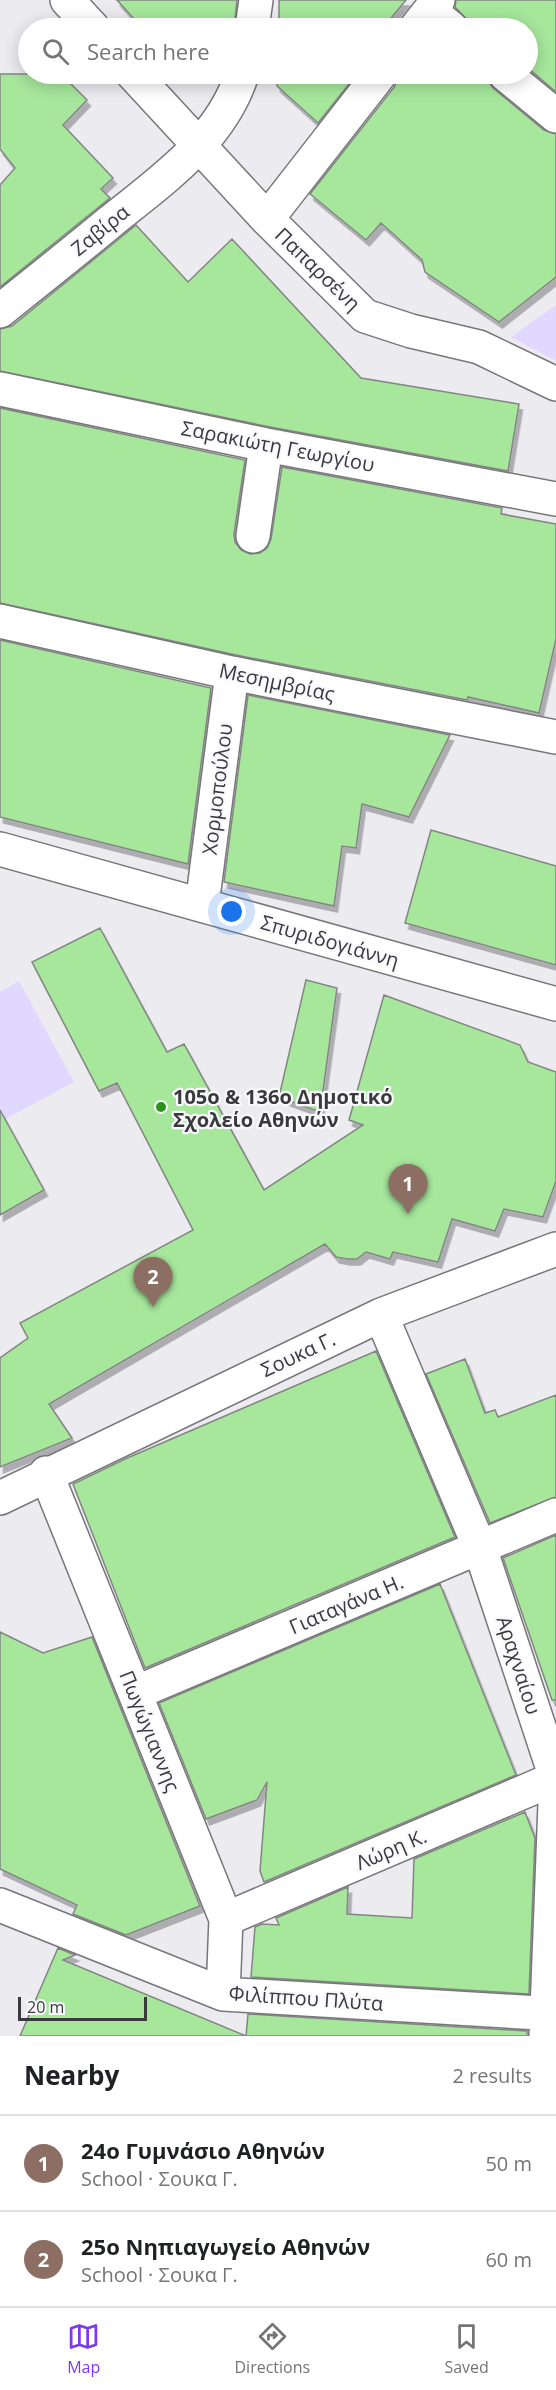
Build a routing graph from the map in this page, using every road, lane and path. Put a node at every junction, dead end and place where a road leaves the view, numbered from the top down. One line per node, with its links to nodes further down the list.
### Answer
1 (67, 0): 3 (street)
2 (256, 0): 4 (street)
3 (84, 18)
4 (253, 18)
5 (142, 84): 10 (street, Παπαρσένη)
6 (237, 84): 10 (street, Ζαβίρα)
7 (372, 84): 11 (street)
8 (517, 84): 9 (street)
9 (556, 116)
10 (199, 147): 11 (street, Παπαρσένη); 12 (street, Ζαβίρα)
11 (267, 219): 13 (street, Παπαρσένη)
12 (0, 311)
13 (556, 384)
14 (0, 389): 15 (street, Σαρακιώτη Γεωργίου)
15 (266, 445): 16 (street, Σαρακιώτη Γεωργίου); 17 (street)
16 (556, 499)
17 (254, 536)
18 (0, 621): 19 (street, Μεσημβρίας)
19 (232, 673): 20 (street, Μεσημβρίας); 22 (street, Χορμοπούλου)
20 (556, 737)
21 (0, 849): 22 (street, Σπυριδογιάννη)
22 (202, 905): 23 (street, Σπυριδογιάννη)
23 (556, 1004)
24 (556, 1250): 25 (street, Σουκα Γ.)
25 (381, 1315): 26 (street, Σουκα Γ.); 29 (street, Αραχναίου)
26 (46, 1473): 27 (street, Σουκα Γ.); 30 (street, Πωγώγιαννης)
27 (0, 1498)
28 (556, 1515): 29 (street, Γιαταγάνα Η.)
29 (480, 1548): 30 (street, Γιαταγάνα Η.); 31 (street, Αραχναίου)
30 (135, 1693): 33 (street, Πωγώγιαννης)
31 (556, 1778): 33 (street, Λώρη Κ.); 35 (street, Αραχναίου)
32 (0, 1905): 34 (street, Φιλίππου Πλύτα)
33 (226, 1919): 34 (street, Πωγώγιαννης)
34 (223, 1994): 35 (street, Φιλίππου Πλύτα)
35 (550, 2021)

